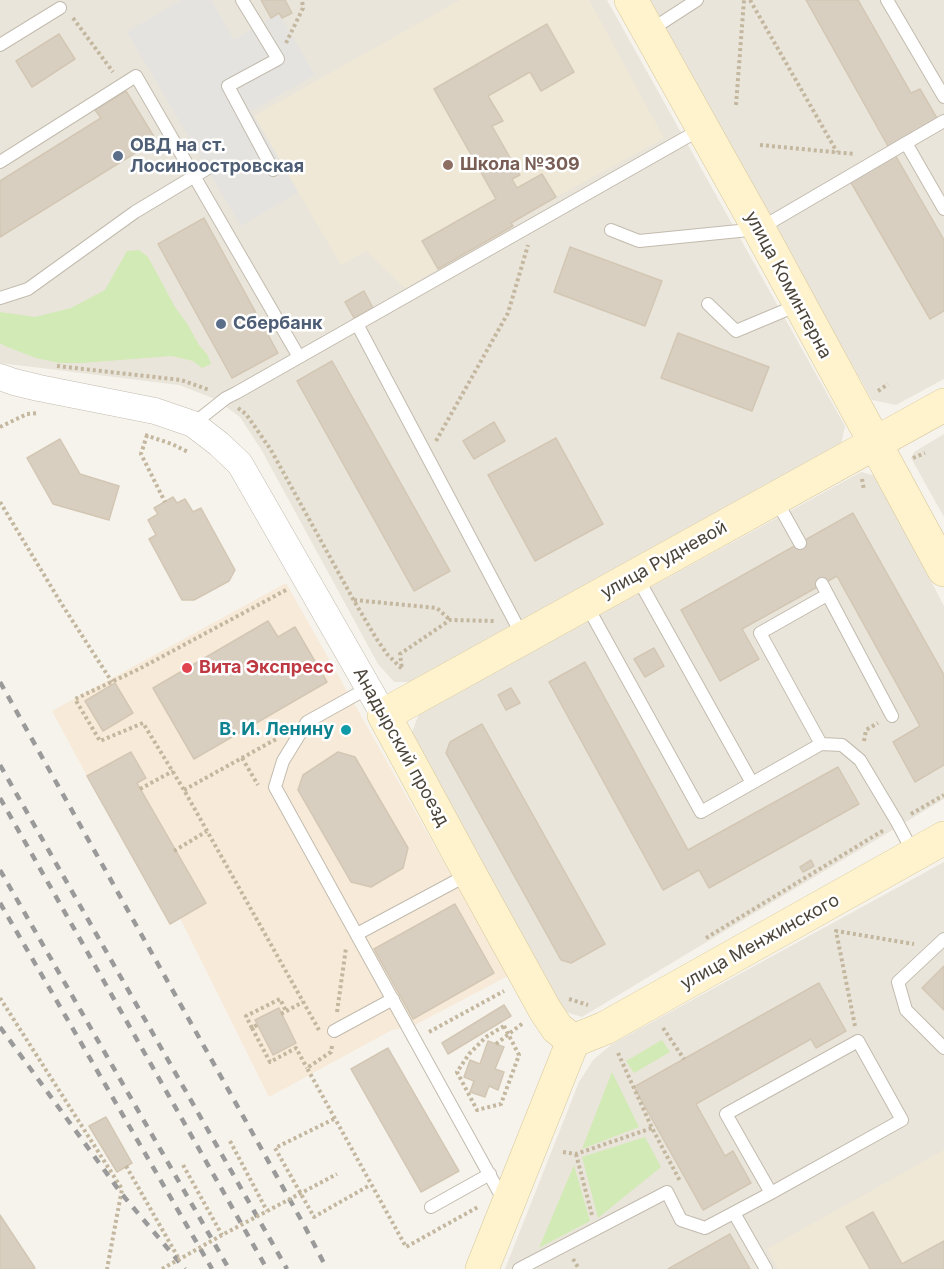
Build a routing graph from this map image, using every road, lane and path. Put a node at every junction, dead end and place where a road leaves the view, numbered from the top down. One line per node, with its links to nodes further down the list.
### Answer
1 (242, 0): 11 (lane)
2 (302, 0): 11 (path)
3 (631, 0): 9 (street, улица Коминтерна)
4 (697, 0): 9 (lane)
5 (744, 0): 14 (path)
6 (750, 0): 19 (path)
7 (887, 0): 13 (lane)
8 (60, 8): 10 (lane); 12 (path)
9 (648, 32): 16 (street, улица Коминтерна)
10 (0, 45)
11 (278, 59): 23 (lane)
12 (122, 85): 21 (lane); 24 (lane)
13 (944, 97)
14 (735, 105)
15 (944, 120): 17 (lane)
16 (702, 129): 26 (lane); 27 (street, улица Коминтерна)
17 (906, 142): 20 (lane); 25 (lane)
18 (760, 145): 19 (path)
19 (837, 152): 20 (path)
20 (881, 157): 27 (lane)
21 (0, 162)
22 (208, 168): 24 (lane)
23 (273, 170)
24 (194, 176): 29 (lane); 33 (lane)
25 (944, 209)
26 (534, 224): 32 (lane); 45 (path)
27 (759, 229): 28 (lane); 31 (street, улица Коминтерна)
28 (611, 230)
29 (0, 298)
30 (708, 304): 31 (lane)
31 (799, 305): 43 (street, улица Коминтерна)
32 (357, 324): 33 (lane); 45 (lane)
33 (299, 357): 36 (lane)
34 (50, 365): 36 (path)
35 (0, 377): 39 (street, Анадырский проезд)
36 (226, 399): 39 (lane); 52 (path)
37 (944, 405): 43 (street, улица Рудневой)
38 (45, 413): 40 (path)
39 (194, 424): 57 (street, Анадырский проезд)
40 (0, 427)
41 (136, 432): 42 (path)
42 (147, 435): 44 (path); 48 (path)
43 (875, 444): 46 (street, улица Рудневой); 50 (street, улица Коминтерна)
44 (190, 453)
45 (428, 457): 55 (lane)
46 (776, 498): 49 (lane); 51 (street, улица Рудневой)
47 (0, 502): 63 (path)
48 (165, 502)
49 (800, 543)
50 (944, 570)
51 (636, 576): 53 (street, улица Рудневой); 64 (lane)
52 (353, 600): 54 (path); 56 (path)
53 (586, 604): 55 (street, улица Рудневой); 64 (lane)
54 (450, 620): 55 (path); 56 (path)
55 (520, 630): 56 (street, улица Рудневой)
56 (410, 683): 58 (street, улица Рудневой)
57 (368, 688): 58 (street, Анадырский проезд); 60 (lane)
58 (384, 715): 73 (street, Анадырский проезд)
59 (892, 716): 61 (lane); 62 (path)
60 (307, 722): 66 (path); 74 (lane)
61 (822, 744): 62 (lane); 64 (lane)
62 (860, 760): 68 (lane)
63 (172, 771): 65 (path); 66 (path)
64 (752, 783)
65 (140, 789)
66 (184, 790): 69 (path)
67 (944, 795): 68 (path)
68 (897, 822): 72 (lane); 75 (path)
69 (207, 831): 71 (path); 81 (path)
70 (944, 838): 72 (street, улица Менжинского)
71 (174, 851)
72 (914, 855): 91 (street, улица Менжинского)
73 (470, 874): 74 (lane); 91 (street, Анадырский проезд)
74 (357, 934): 80 (lane)
75 (704, 939)
76 (940, 943): 92 (path); 95 (lane)
77 (508, 989): 90 (path)
78 (0, 998): 120 (path)
79 (566, 998): 82 (path)
80 (393, 999): 87 (lane); 90 (lane)
81 (303, 1002): 85 (path); 88 (path)
82 (591, 1006)
83 (530, 1019): 89 (path)
84 (257, 1025): 85 (path)
85 (252, 1028): 99 (path)
86 (663, 1028): 98 (path)
87 (334, 1031)
88 (320, 1032)
89 (509, 1034): 89 (path); 94 (path)
90 (415, 1040): 108 (lane)
91 (573, 1041): 114 (street)
92 (858, 1041): 112 (lane); 112 (lane)
93 (325, 1042): 96 (path)
94 (496, 1044)
95 (944, 1048)
96 (331, 1052)
97 (618, 1053): 101 (path)
98 (684, 1059)
99 (306, 1068)
100 (334, 1119): 111 (path)
101 (651, 1128): 104 (path); 109 (path)
102 (230, 1141): 115 (path)
103 (563, 1152): 104 (path)
104 (576, 1154): 117 (path)
105 (183, 1165): 118 (path)
106 (126, 1166): 119 (path)
107 (337, 1174): 111 (path, bridge)
108 (490, 1174): 113 (lane); 114 (lane)
109 (681, 1182)
110 (370, 1185): 111 (path)
111 (300, 1193): 115 (path, bridge)
112 (771, 1193): 116 (lane)
113 (431, 1207)
114 (508, 1207): 122 (street)
115 (267, 1211): 118 (path, bridge)
116 (734, 1213): 117 (lane); 124 (lane)
117 (596, 1229): 123 (lane)
118 (222, 1235): 119 (path, bridge)
119 (179, 1259): 121 (path, bridge)
120 (107, 1269)
121 (162, 1269)
122 (482, 1269)
123 (519, 1269)
124 (766, 1269)

